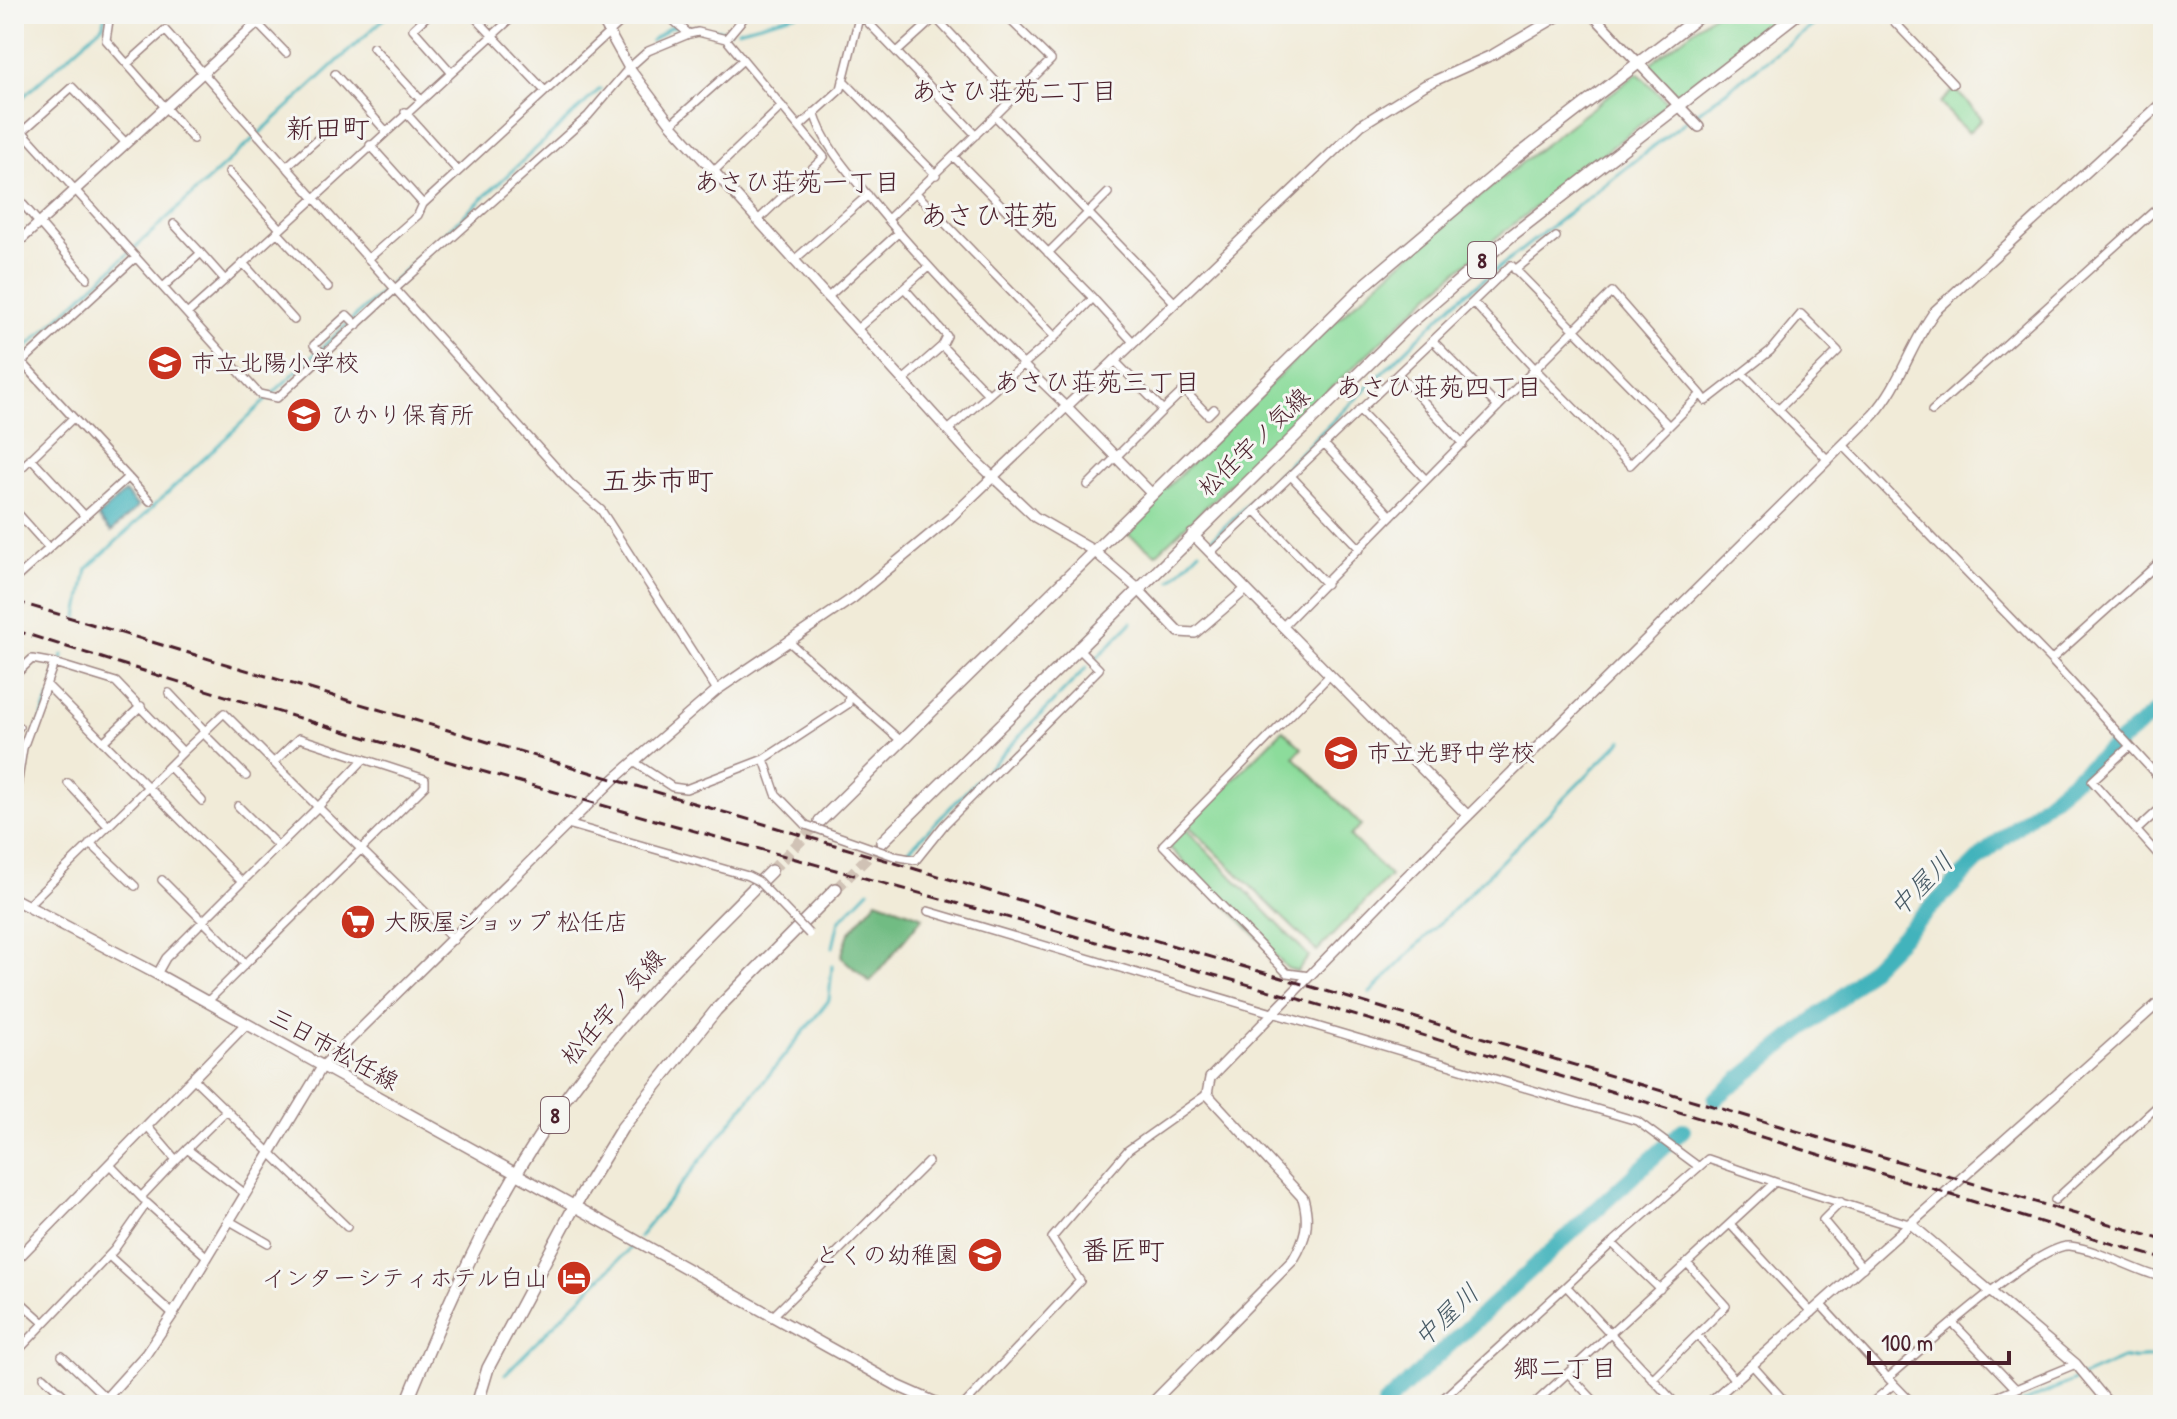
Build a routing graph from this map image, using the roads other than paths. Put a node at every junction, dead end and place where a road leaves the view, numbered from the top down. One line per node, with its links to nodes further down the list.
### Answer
1 (110, 14): 27 (street)
2 (267, 14): 17 (street)
3 (429, 14): 29 (street)
4 (472, 14): 21 (street)
5 (516, 14): 21 (street)
6 (599, 14): 18 (street)
7 (629, 14): 18 (street)
8 (666, 14): 19 (street)
9 (747, 14): 20 (street)
10 (1004, 14): 36 (street)
11 (1562, 14): 94 (street)
12 (1592, 14): 26 (street)
13 (1702, 14): 26 (main road, 松任宇ノ気線 / 8)
14 (1797, 14): 40 (main road, 松任宇ノ気線 / 8)
15 (1887, 14): 33 (street)
16 (937, 16): 23 (street); 36 (street)
17 (257, 23): 24 (street); 30 (street)
18 (609, 33): 28 (street); 34 (street)
19 (687, 33): 20 (street); 28 (street)
20 (730, 33): 25 (street)
21 (491, 37): 29 (street); 34 (street)
22 (373, 47): 35 (street)
23 (897, 52): 32 (street); 50 (street)
24 (286, 53)
25 (743, 60): 38 (street); 45 (street)
26 (1638, 63): 40 (street); 137 (main road, 松任宇ノ気線 / 8)
27 (127, 64): 30 (street); 39 (street)
28 (629, 68): 45 (street); 88 (street)
29 (451, 72): 35 (street)
30 (202, 74): 39 (street); 56 (street)
31 (335, 74): 48 (street)
32 (843, 80): 42 (street); 60 (street)
33 (1953, 84)
34 (545, 91): 57 (street)
35 (420, 99): 41 (street)
36 (1012, 99): 43 (street)
37 (2163, 102): 127 (street)
38 (782, 106): 47 (street); 59 (street)
39 (166, 107): 52 (street); 53 (street)
40 (1682, 110): 46 (street); 143 (main road, 松任宇ノ気線 / 8)
41 (405, 112): 48 (street); 57 (street)
42 (814, 112): 47 (street); 65 (street)
43 (995, 116): 50 (street); 69 (street)
44 (14, 122): 49 (street)
45 (671, 124): 59 (street)
46 (1697, 125)
47 (800, 126): 71 (street)
48 (385, 130): 54 (street)
49 (23, 131): 53 (street); 61 (street)
50 (976, 135): 55 (street)
51 (321, 136): 56 (street)
52 (193, 139)
53 (126, 143): 61 (street)
54 (370, 145): 66 (street); 68 (street)
55 (954, 157): 60 (street); 80 (street)
56 (286, 167): 66 (street)
57 (458, 171): 68 (street)
58 (229, 172): 74 (street)
59 (713, 172): 71 (street)
60 (936, 175): 62 (street)
61 (76, 190): 72 (street); 78 (street)
62 (916, 193): 70 (street); 101 (street)
63 (1108, 193): 69 (street)
64 (14, 194): 72 (street)
65 (868, 195): 70 (street); 82 (street)
66 (313, 198): 74 (street); 81 (street)
67 (2163, 203): 121 (street)
68 (423, 204): 81 (street)
69 (1088, 212): 80 (street); 94 (street)
70 (888, 219): 75 (street)
71 (757, 221): 82 (street)
72 (40, 222): 77 (street); 86 (street)
73 (174, 224): 79 (street)
74 (278, 230): 83 (street); 90 (street)
75 (897, 234): 84 (street); 92 (street)
76 (1556, 237): 85 (street)
77 (15, 244)
78 (132, 253): 89 (street); 106 (street)
79 (201, 253): 87 (street); 89 (street)
80 (1048, 253): 93 (street)
81 (368, 259): 88 (street)
82 (793, 261): 92 (street)
83 (243, 263): 87 (street); 97 (street)
84 (927, 268): 91 (street); 108 (street)
85 (1515, 270): 95 (street); 99 (street)
86 (87, 278)
87 (225, 280): 96 (street)
88 (392, 285): 98 (street); 161 (street)
89 (163, 287): 96 (street)
90 (328, 287)
91 (904, 288): 100 (street); 104 (street)
92 (827, 298): 100 (street)
93 (1093, 298): 101 (street); 103 (street)
94 (1174, 302): 103 (street)
95 (1473, 302): 102 (street); 109 (street)
96 (187, 314): 105 (street)
97 (294, 320)
98 (357, 325): 105 (street); 105 (street)
99 (1574, 329): 109 (street); 114 (street); 123 (street)
100 (856, 330): 112 (street)
101 (1055, 337): 108 (street)
102 (1433, 341): 111 (street); 116 (street)
103 (1133, 342): 107 (street)
104 (942, 346): 112 (street); 113 (street)
105 (324, 355)
106 (17, 356): 122 (street)
107 (1114, 360): 115 (street); 119 (street)
108 (1022, 364): 113 (street); 115 (street)
109 (1535, 369): 116 (street); 123 (street)
110 (1742, 373): 114 (street); 118 (street); 118 (street)
111 (1398, 374): 120 (street); 126 (street)
112 (902, 381): 124 (street)
113 (988, 394): 124 (street)
114 (1701, 394): 123 (street)
115 (1067, 407): 129 (street); 134 (street)
116 (1498, 407): 126 (street)
117 (1214, 409): 119 (street)
118 (1779, 409): 130 (street)
119 (1163, 410): 129 (street)
120 (1359, 410): 125 (street); 135 (street)
121 (1932, 411)
122 (73, 418): 128 (street); 133 (street)
123 (1668, 425)
124 (948, 430): 134 (street)
125 (1324, 444): 132 (street); 142 (street)
126 (1463, 444): 135 (street)
127 (1843, 445): 130 (street); 156 (street)
128 (31, 458): 131 (street); 141 (street)
129 (1117, 458): 136 (street); 137 (street)
130 (1828, 460): 185 (street)
131 (14, 475)
132 (1291, 476): 140 (street); 145 (street)
133 (128, 477): 138 (street); 141 (street)
134 (993, 478): 146 (street); 154 (street)
135 (1426, 480): 142 (street)
136 (1088, 485)
137 (1152, 494): 146 (main road, 松任宇ノ気線 / 8)
138 (150, 501)
139 (14, 509): 144 (street)
140 (1255, 510): 147 (street); 150 (street)
141 (85, 516): 144 (street)
142 (1391, 516): 145 (street)
143 (1192, 534): 147 (street); 151 (main road, 松任宇ノ気線 / 8)
144 (49, 548): 149 (street)
145 (1360, 549): 150 (street)
146 (1094, 551): 151 (street); 166 (main road, 松任宇ノ気線 / 8)
147 (1210, 553): 152 (street)
148 (2163, 559): 156 (street)
149 (14, 580)
150 (1326, 584): 153 (street)
151 (1137, 588): 152 (street); 155 (main road, 松任宇ノ気線 / 8)
152 (1245, 590): 153 (street)
153 (1282, 627): 159 (street)
154 (788, 641): 161 (street); 163 (street)
155 (1077, 647): 171 (street, bridge); 190 (main road, 松任宇ノ気線 / 8)
156 (2051, 660): 168 (street)
157 (54, 663): 158 (street); 160 (street); 164 (street)
158 (14, 676)
159 (1329, 676): 185 (street); 208 (street)
160 (47, 685): 167 (street); 178 (street)
161 (717, 690): 173 (street)
162 (169, 693): 165 (street)
163 (849, 695): 166 (street); 171 (street)
164 (141, 706): 167 (street); 169 (street)
165 (204, 732): 169 (street); 172 (street); 175 (street)
166 (900, 740): 186 (main road, 松任宇ノ気線 / 8)
167 (103, 742): 179 (street)
168 (2125, 743): 176 (street); 189 (street)
169 (183, 752): 174 (street)
170 (364, 759): 172 (street); 184 (street); 193 (street)
171 (764, 759): 173 (street)
172 (274, 762): 184 (street)
173 (634, 762): 187 (street)
174 (169, 766): 179 (street); 180 (street)
175 (246, 776)
176 (2163, 782)
177 (68, 783): 188 (street)
178 (17, 784): 181 (street)
179 (148, 787): 188 (street); 197 (street)
180 (202, 801)
181 (14, 806)
182 (238, 806): 192 (street)
183 (2163, 806): 189 (street)
184 (318, 807): 192 (street); 193 (street)
185 (1468, 816): 208 (street)
186 (820, 821)
187 (571, 825): 204 (street, bridge); 205 (street)
188 (108, 826): 191 (street)
189 (2137, 830): 194 (street)
190 (882, 842)
191 (90, 843): 198 (street); 201 (street)
192 (278, 846): 197 (street)
193 (359, 851): 205 (street); 206 (street)
194 (2163, 860)
195 (771, 871): 225 (main road, 松任宇ノ気線 / 8)
196 (162, 880): 203 (street)
197 (242, 882): 203 (street)
198 (135, 886)
199 (836, 889): 231 (main road)
200 (14, 899): 201 (main road, 三日市松任線)
201 (29, 904): 207 (main road, 三日市松任線)
202 (928, 911): 211 (street)
203 (203, 920): 206 (street); 207 (street)
204 (809, 934)
205 (454, 940): 213 (street)
206 (245, 963): 210 (street)
207 (157, 974): 210 (main road, 三日市松任線)
208 (1310, 976): 211 (street)
209 (2163, 999): 234 (street)
210 (207, 1002): 212 (main road, 三日市松任線)
211 (1274, 1013): 215 (street); 224 (street)
212 (246, 1024): 213 (main road, 三日市松任線); 214 (street)
213 (322, 1067): 220 (street); 225 (main road, 三日市松任線)
214 (194, 1079): 217 (street); 218 (street)
215 (1207, 1094): 271 (street); 272 (street)
216 (2163, 1101): 229 (street)
217 (227, 1110): 219 (street); 220 (street)
218 (147, 1126): 221 (street); 223 (street)
219 (187, 1149): 221 (street); 227 (street)
220 (269, 1151): 227 (street); 235 (street)
221 (176, 1160): 228 (street)
222 (928, 1162): 251 (street)
223 (109, 1164): 228 (street); 240 (street)
224 (1699, 1167): 226 (street); 237 (street)
225 (518, 1173): 231 (main road, 三日市松任線); 268 (main road, 松任宇ノ気線 / 8)
226 (1775, 1182): 230 (street); 233 (street)
227 (243, 1192): 232 (street)
228 (144, 1200): 238 (street); 239 (street)
229 (2055, 1200)
230 (1841, 1202): 234 (street); 242 (street)
231 (575, 1205): 251 (main road, 三日市松任線); 269 (main road)
232 (228, 1220): 236 (street); 239 (street)
233 (1730, 1224): 241 (street); 249 (street)
234 (1912, 1225): 242 (street); 246 (street)
235 (347, 1227)
236 (268, 1243)
237 (1612, 1243): 244 (street); 245 (street)
238 (109, 1256): 250 (street); 252 (street)
239 (207, 1257): 250 (street)
240 (14, 1262)
241 (1687, 1263): 245 (street); 254 (street)
242 (1863, 1268): 248 (street)
243 (2162, 1279): 246 (street)
244 (1566, 1286): 255 (street); 273 (street)
245 (1660, 1289): 255 (street)
246 (1991, 1292): 253 (street); 259 (street)
247 (14, 1296): 252 (street)
248 (1821, 1305): 249 (street); 264 (street)
249 (1812, 1313): 258 (street)
250 (173, 1314): 266 (street)
251 (773, 1316): 270 (main road, 三日市松任線)
252 (44, 1323): 256 (street)
253 (1953, 1323): 264 (street); 265 (street)
254 (1697, 1335): 262 (street); 263 (street)
255 (1610, 1336): 260 (street); 262 (street)
256 (14, 1355)
257 (62, 1356): 266 (street)
258 (1752, 1365): 263 (street); 278 (street)
259 (2079, 1366): 265 (street); 282 (street)
260 (1568, 1373): 274 (street); 275 (street)
261 (44, 1377): 267 (street)
262 (1652, 1379): 276 (street)
263 (1735, 1380): 277 (street)
264 (1891, 1381): 279 (street); 280 (street)
265 (2016, 1389): 281 (street)
266 (103, 1402)
267 (74, 1405)
268 (406, 1405)
269 (477, 1405)
270 (941, 1405)
271 (964, 1405)
272 (1150, 1405)
273 (1436, 1405)
274 (1533, 1405)
275 (1598, 1405)
276 (1677, 1405)
277 (1707, 1405)
278 (1788, 1405)
279 (1869, 1405)
280 (1914, 1405)
281 (1977, 1405)
282 (2110, 1405)

